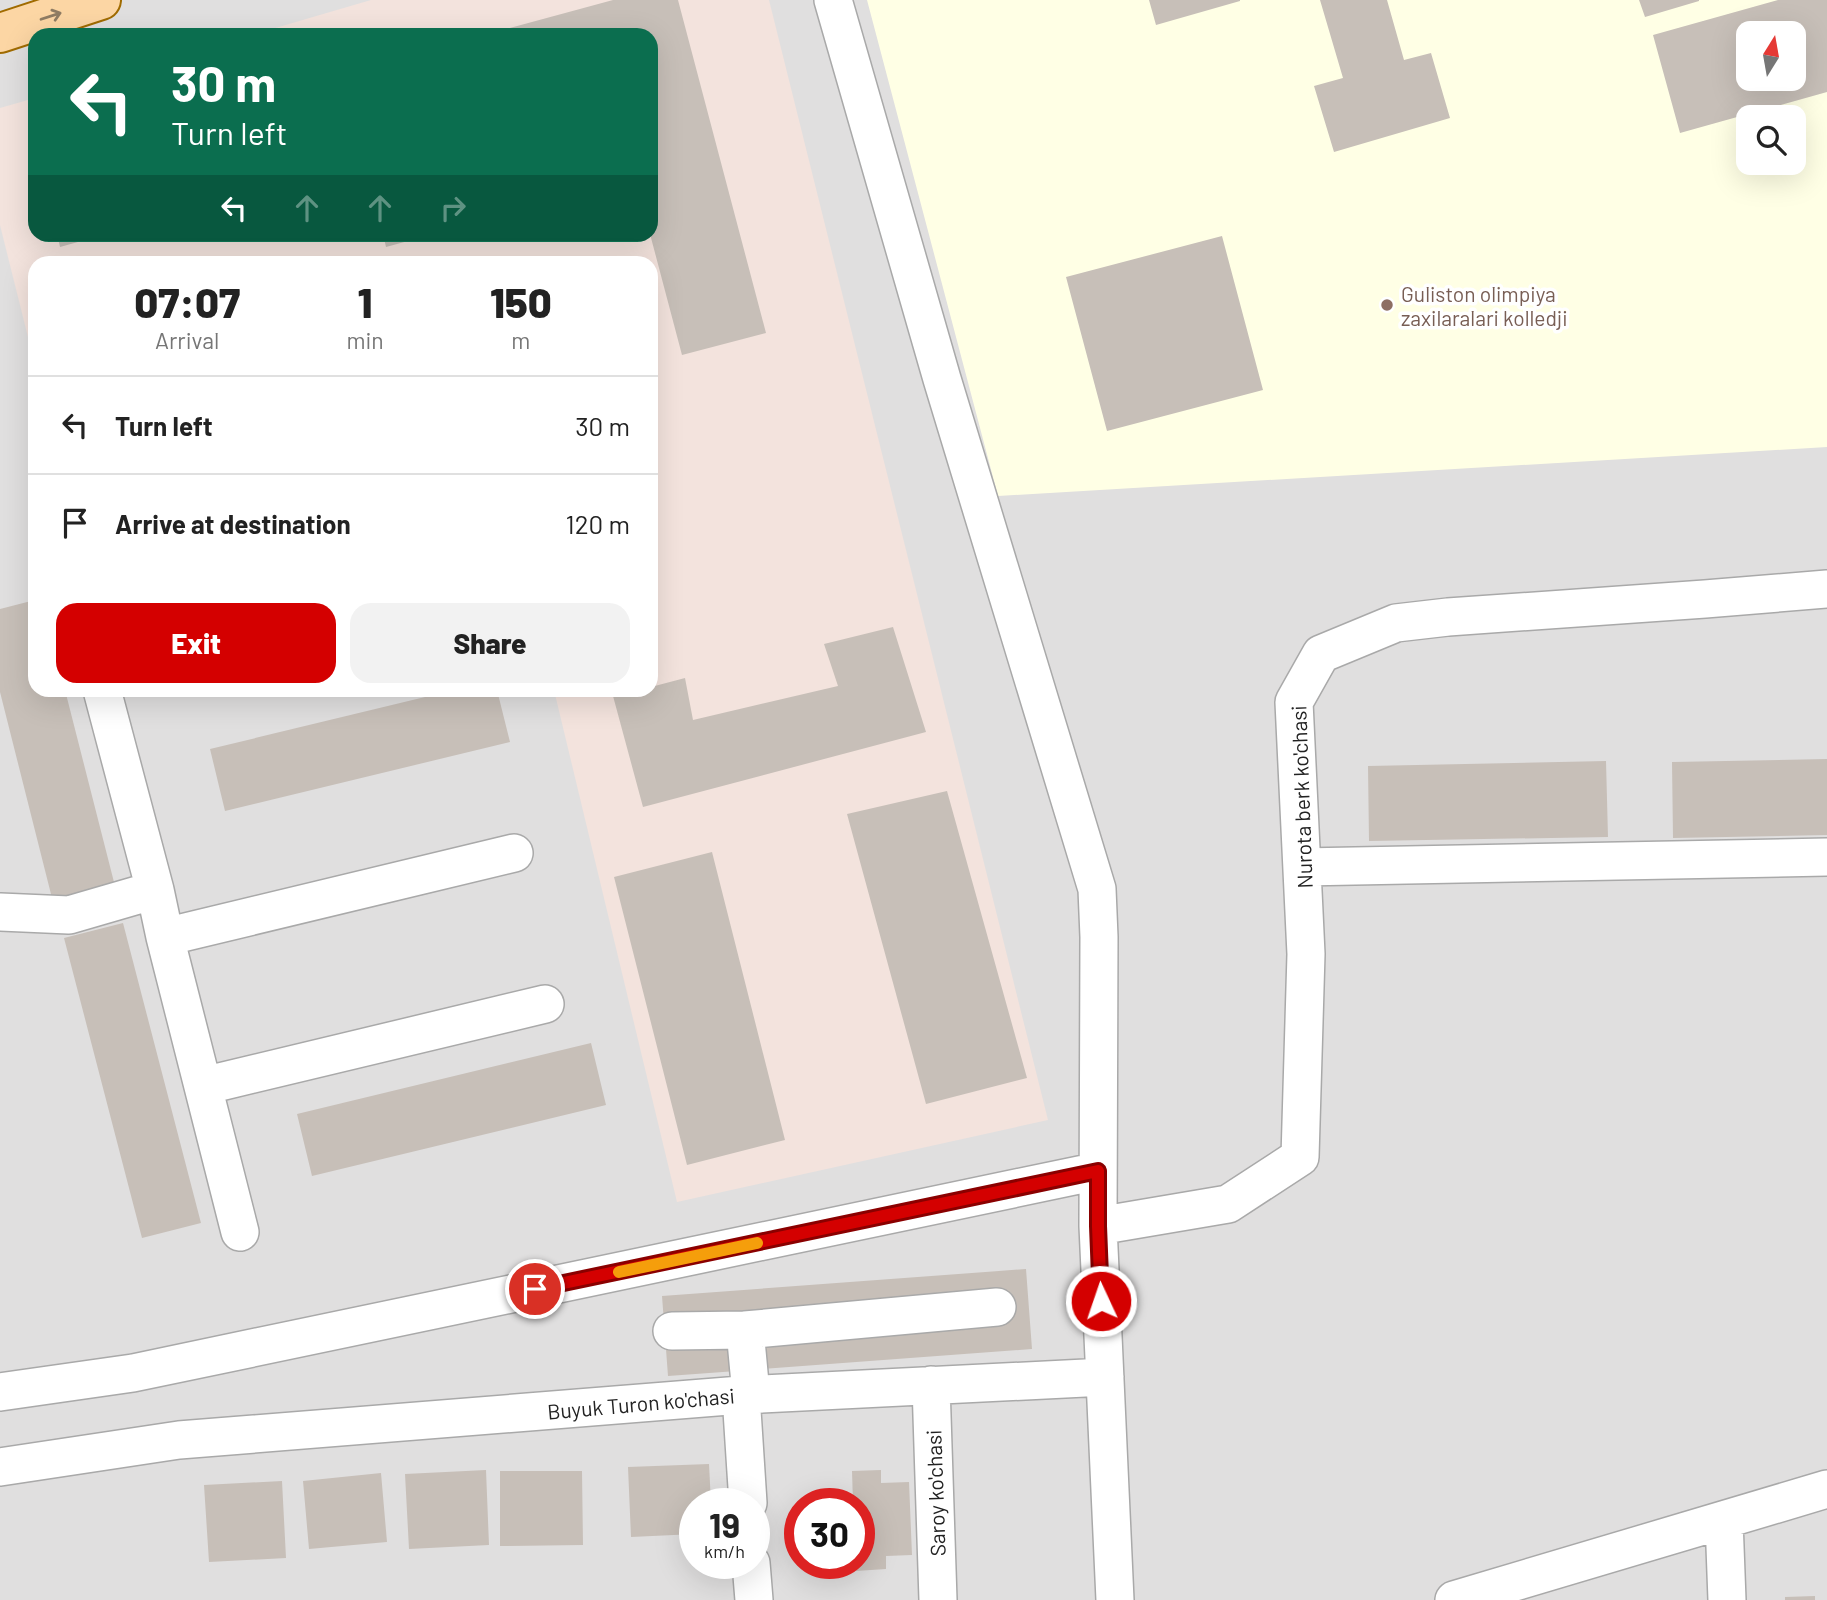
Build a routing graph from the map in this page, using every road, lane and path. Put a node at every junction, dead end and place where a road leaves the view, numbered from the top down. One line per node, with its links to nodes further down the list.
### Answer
1 (101, 0): 3 (main road, one-way to 1)
2 (833, 0): 14 (street)
3 (0, 33)
4 (1827, 589): 8 (street, Nurota berk ko'chasi)
5 (104, 697): 9 (street)
6 (514, 853): 11 (street)
7 (1827, 857): 8 (street)
8 (1302, 867): 15 (street, Nurota berk ko'chasi)
9 (155, 890): 10 (street); 11 (street)
10 (0, 912)
11 (164, 937): 13 (street)
12 (545, 1004): 13 (street)
13 (203, 1086): 16 (street)
14 (1098, 1171): 15 (street); 22 (street)
15 (1098, 1226): 20 (street)
16 (240, 1232)
17 (998, 1307): 18 (street)
18 (744, 1330): 19 (street); 23 (street)
19 (672, 1331)
20 (1105, 1377): 21 (street, Buyuk Turon ko'chasi); 31 (street)
21 (931, 1385): 23 (street, Buyuk Turon ko'chasi); 30 (street, Saroy ko'chasi)
22 (0, 1392)
23 (746, 1395): 24 (street, Buyuk Turon ko'chasi); 25 (street)
24 (0, 1467)
25 (748, 1488)
26 (1827, 1489): 27 (street)
27 (1724, 1520): 32 (street); 33 (street)
28 (752, 1579): 29 (street)
29 (754, 1600)
30 (938, 1600)
31 (1115, 1600)
32 (1454, 1600)
33 (1727, 1600)

